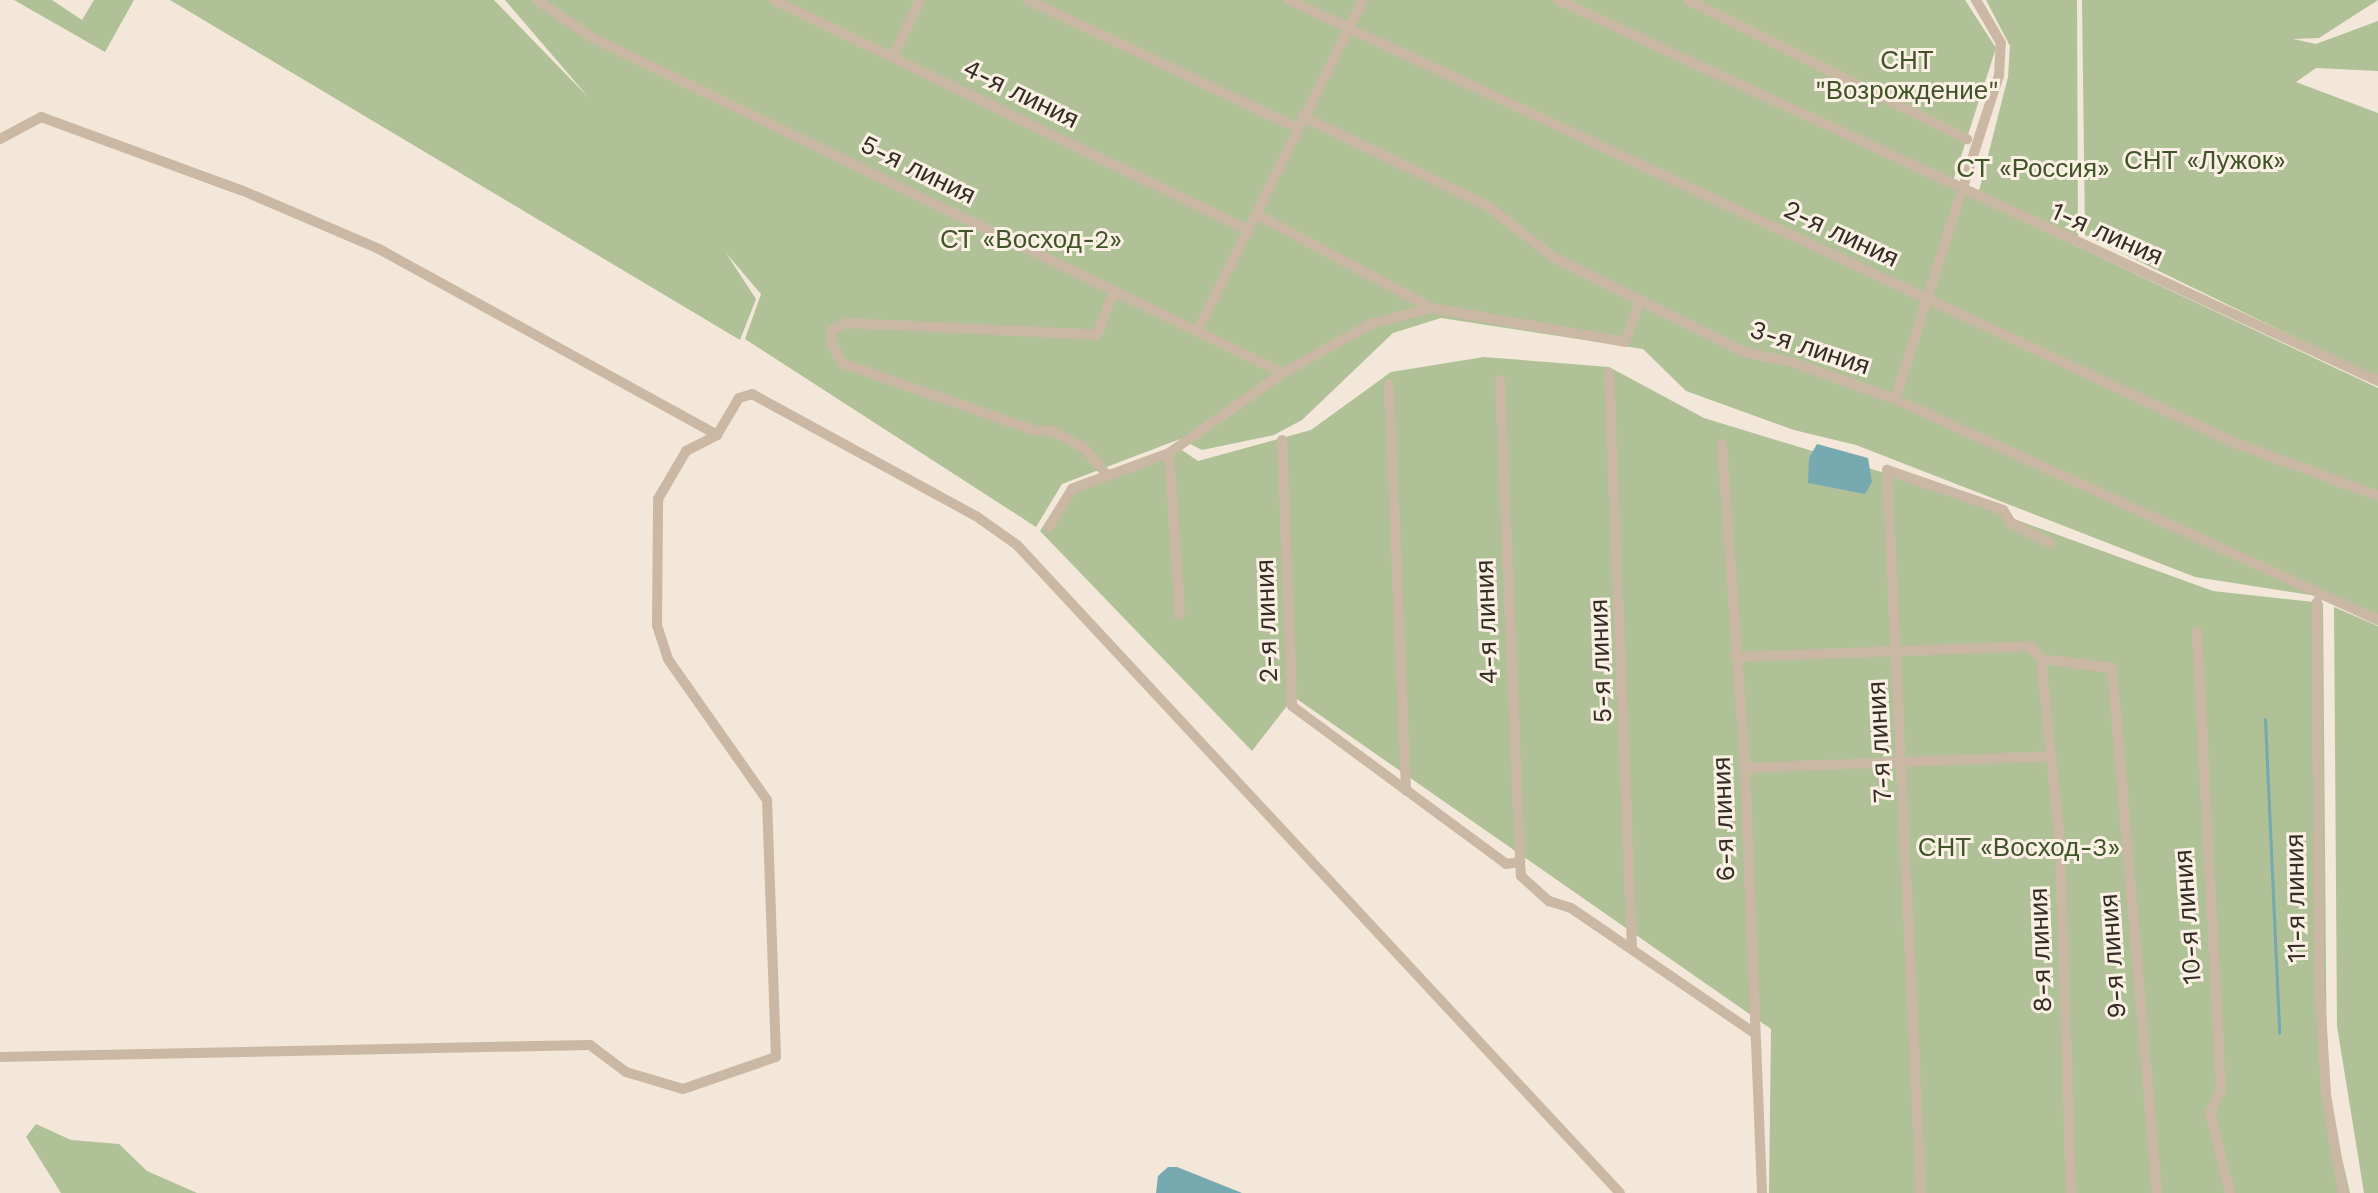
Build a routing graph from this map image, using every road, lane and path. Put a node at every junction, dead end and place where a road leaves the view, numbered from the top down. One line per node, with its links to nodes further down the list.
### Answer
1 (537, 0): 19 (street, 5-я линия)
2 (774, 0): 11 (street, 4-я линия)
3 (1028, 0): 13 (street)
4 (1289, 0): 10 (street, 2-я линия)
5 (1363, 0): 10 (street)
6 (1558, 0): 16 (street, 1-я линия)
7 (1688, 0): 15 (street)
8 (1976, 0): 16 (street)
9 (918, 1): 11 (street)
10 (1351, 26): 12 (street); 20 (street, 2-я линия)
11 (893, 56): 18 (street, 4-я линия)
12 (1302, 116): 13 (street); 21 (street, 3-я линия)
13 (1297, 128): 17 (street)
14 (0, 139): 30 (street)
15 (1967, 139)
16 (1963, 193): 20 (street); 27 (street, 1-я линия)
17 (1256, 214): 18 (street); 22 (street)
18 (1248, 230): 23 (street)
19 (1114, 290): 23 (street, 5-я линия); 34 (street)
20 (1928, 299): 29 (street); 35 (street, 2-я линия)
21 (1640, 300): 22 (street); 29 (street, 3-я линия)
22 (1431, 308): 24 (street)
23 (1198, 330): 24 (street, 5-я линия)
24 (1283, 373): 33 (street)
25 (1609, 373): 50 (street, 5-я линия)
26 (1500, 380): 49 (street, 4-я линия)
27 (2378, 381)
28 (1389, 384): 48 (street)
29 (1895, 399): 38 (street, 3-я линия)
30 (717, 435): 52 (street); 53 (street)
31 (1282, 440): 48 (street, 2-я линия)
32 (1722, 444): 43 (street, 6-я линия)
33 (1174, 452): 34 (street); 39 (street)
34 (1107, 475): 36 (street)
35 (2378, 496)
36 (1049, 527)
37 (2050, 543): 42 (street, 7-я линия)
38 (2318, 598): 40 (street, 3-я линия); 59 (street, 11-я линия)
39 (1180, 615)
40 (2378, 620)
41 (2197, 632): 58 (street, 10-я линия)
42 (1898, 650): 43 (street); 44 (street); 46 (street, 7-я линия)
43 (1735, 657): 47 (street, 6-я линия)
44 (2041, 659): 45 (street, 8-я линия); 57 (street, 9-я линия)
45 (2051, 756): 46 (street); 56 (street, 8-я линия)
46 (1903, 761): 47 (street); 55 (street, 7-я линия)
47 (1745, 768): 51 (street, 6-я линия)
48 (1406, 791): 49 (street)
49 (1520, 862): 50 (street)
50 (1632, 948): 51 (street)
51 (1754, 1033): 54 (street, 6-я линия)
52 (0, 1057)
53 (1620, 1193)
54 (1762, 1193)
55 (1921, 1193)
56 (2071, 1193)
57 (2157, 1193)
58 (2230, 1193)
59 (2343, 1193)

